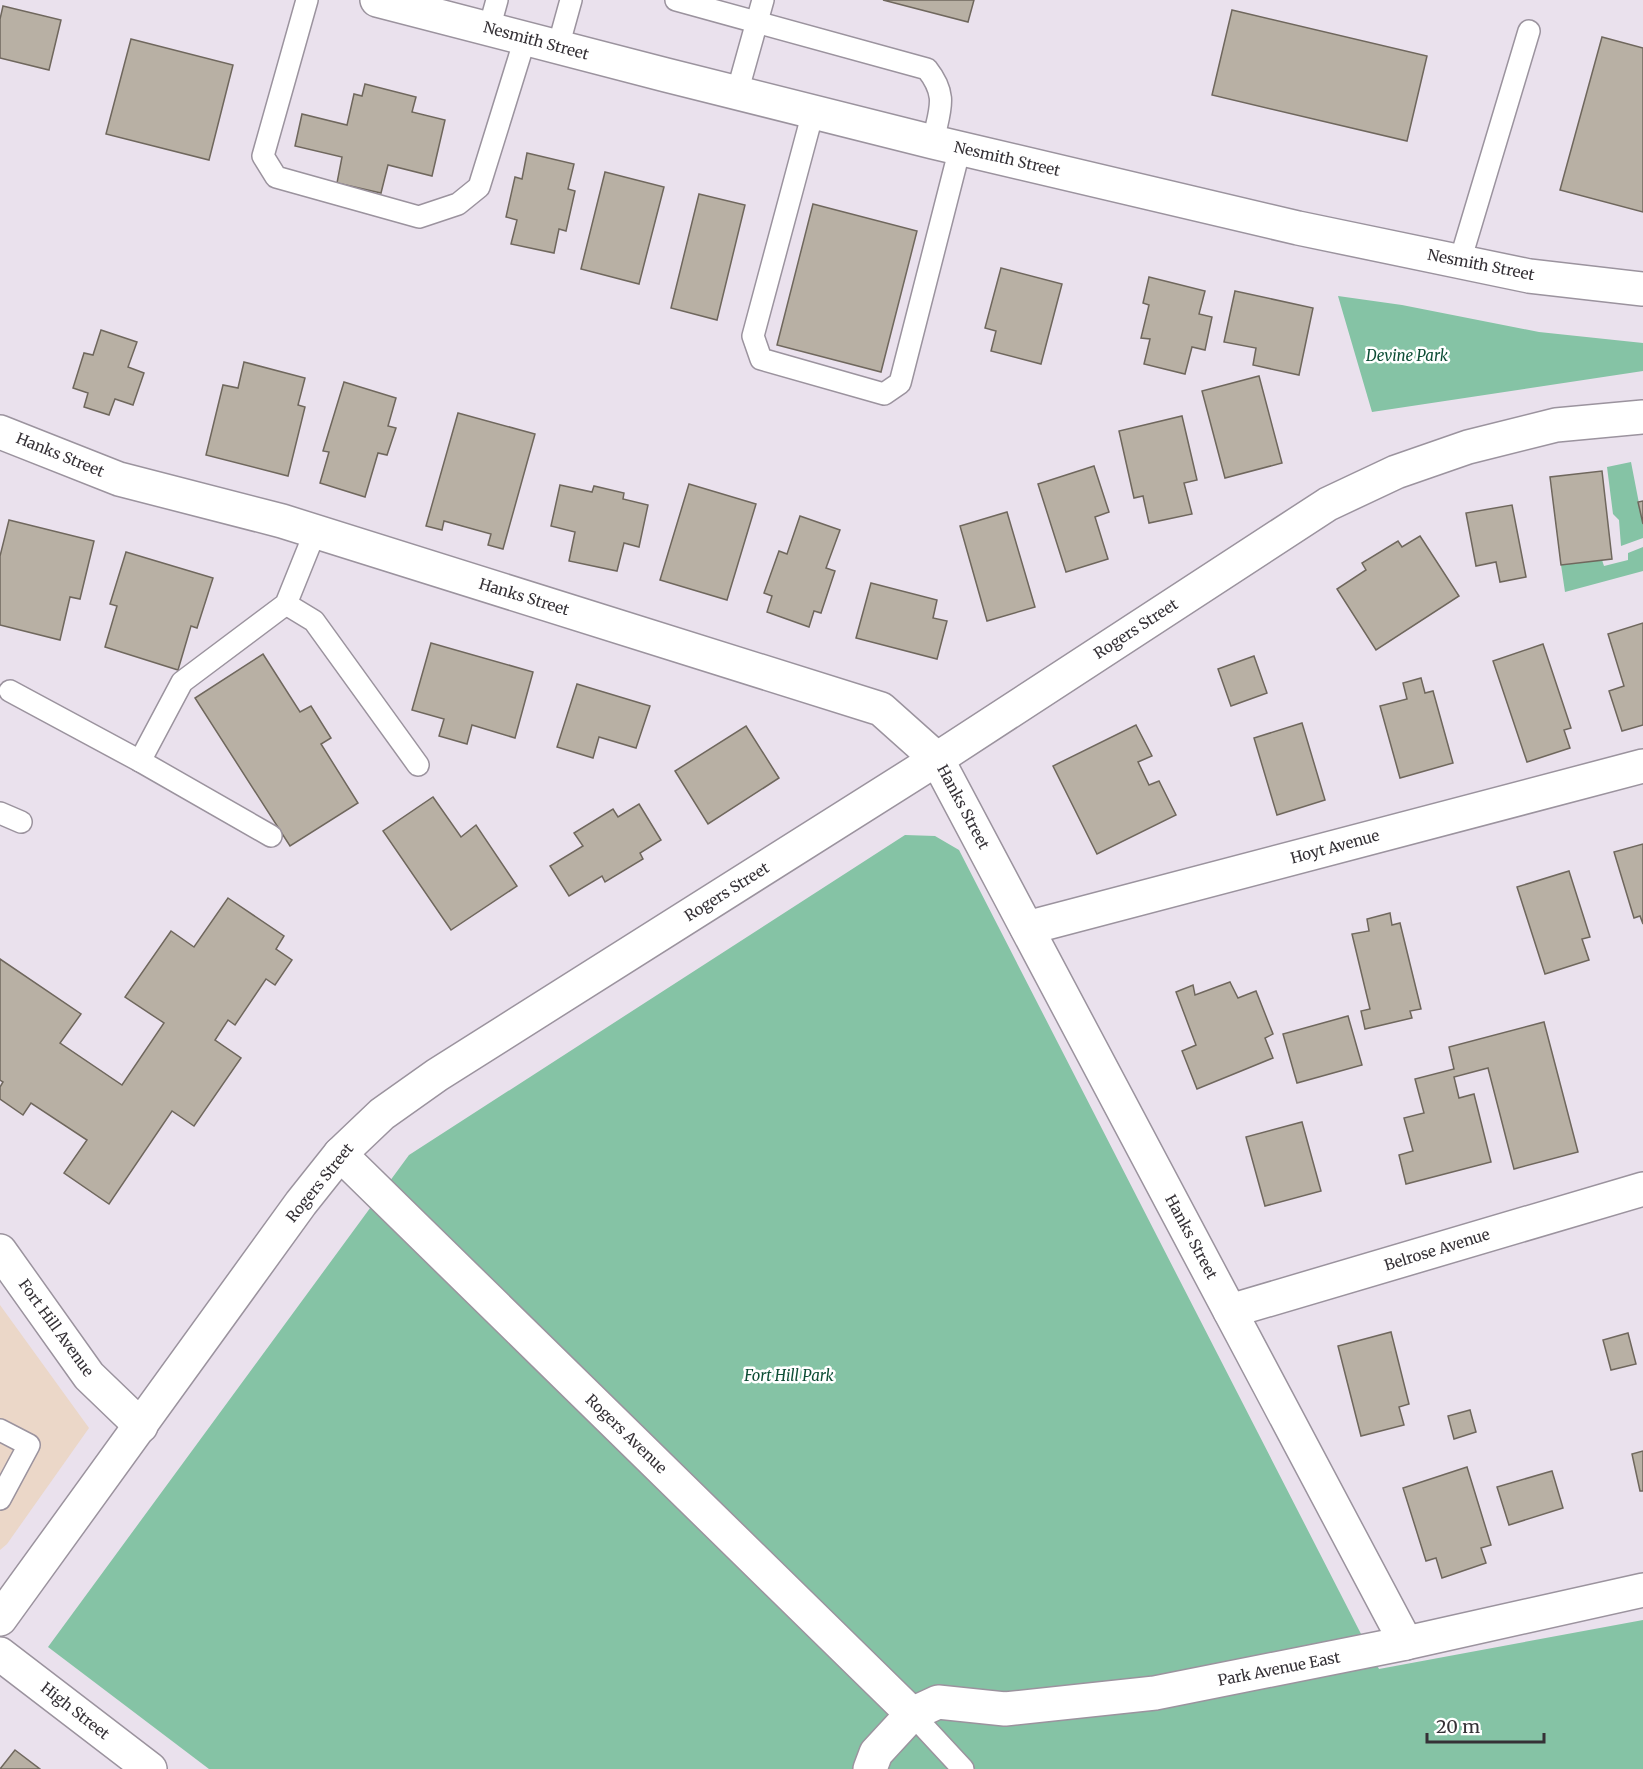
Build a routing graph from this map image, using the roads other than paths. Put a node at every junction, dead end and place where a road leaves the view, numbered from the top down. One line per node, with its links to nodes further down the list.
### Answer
1 (307, 0): 9 (lane)
2 (377, 0): 6 (street, Nesmith Street)
3 (572, 0): 10 (lane)
4 (676, 0): 7 (lane)
5 (763, 0): 7 (lane)
6 (493, 14): 9 (street, Nesmith Street)
7 (757, 23): 11 (lane); 13 (lane)
8 (1529, 31): 14 (lane)
9 (525, 39): 10 (street, Nesmith Street)
10 (558, 47): 11 (street, Nesmith Street)
11 (737, 93): 12 (street, Nesmith Street)
12 (813, 112): 13 (street, Nesmith Street); 13 (lane)
13 (946, 145): 14 (street, Nesmith Street)
14 (1460, 261): 15 (street, Nesmith Street)
15 (1643, 290)
16 (1643, 417): 21 (street, Rogers Street)
17 (0, 432): 18 (street, Hanks Street)
18 (315, 532): 19 (lane); 21 (street, Hanks Street)
19 (286, 604): 22 (lane); 23 (lane)
20 (9, 691): 22 (lane)
21 (937, 759): 28 (street, Hanks Street); 29 (street, Rogers Street)
22 (140, 761): 27 (lane)
23 (418, 765)
24 (1643, 766): 28 (street, Hoyt Avenue)
25 (0, 813): 26 (lane)
26 (21, 822)
27 (271, 836)
28 (1027, 928): 32 (street, Hanks Street)
29 (340, 1154): 33 (street, Rogers Street); 40 (street, Rogers Avenue)
30 (1643, 1189): 32 (street, Belrose Avenue)
31 (0, 1251): 33 (street, Fort Hill Avenue)
32 (1230, 1311): 38 (street, Hanks Street)
33 (141, 1426): 37 (street, Rogers Street)
34 (0, 1430): 35 (lane)
35 (0, 1499)
36 (1643, 1590): 38 (street, Park Avenue East)
37 (0, 1618)
38 (1406, 1643): 40 (street, Park Avenue East)
39 (0, 1654): 41 (street, High Street)
40 (912, 1714): 42 (street); 43 (lane)
41 (150, 1769)
42 (870, 1769)
43 (963, 1769)

